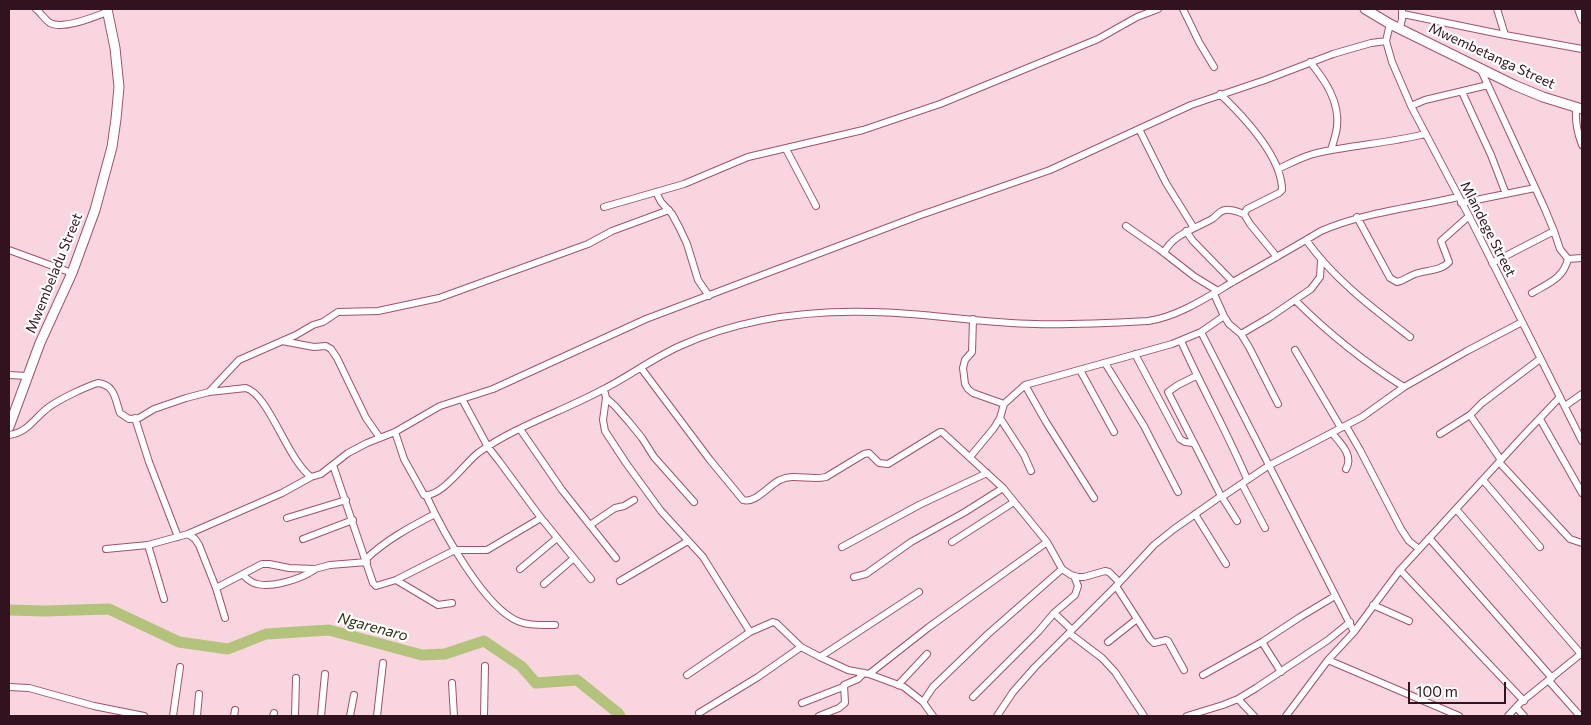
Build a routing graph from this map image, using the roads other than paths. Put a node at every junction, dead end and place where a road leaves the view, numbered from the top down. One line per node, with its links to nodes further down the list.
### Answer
1 (36, 9): 7 (street)
2 (1158, 9): 26 (street)
3 (1184, 9): 16 (street)
4 (1365, 9): 10 (street, Mwembetanga Street)
5 (1497, 9): 12 (street)
6 (1578, 9): 9 (street)
7 (107, 11): 51 (street, Mwembeladu Street)
8 (1402, 11): 11 (street); 12 (street)
9 (1582, 20)
10 (1390, 24): 11 (street, Mwembetanga Street); 13 (street)
11 (1400, 28): 17 (street, Mwembetanga Street)
12 (1504, 35): 14 (street)
13 (1386, 42): 15 (street); 21 (street, Mlandege Street)
14 (1582, 49)
15 (1310, 62): 20 (street); 27 (street)
16 (1214, 67)
17 (1480, 68): 18 (street); 22 (street, Mwembetanga Street)
18 (1488, 85): 19 (street); 29 (street)
19 (1462, 92): 21 (street); 31 (street)
20 (1220, 94): 23 (street); 28 (street)
21 (1410, 106): 24 (street, Mlandege Street)
22 (1579, 108): 25 (street)
23 (1139, 129): 40 (street); 55 (street)
24 (1425, 134): 27 (street); 32 (street, Mlandege Street)
25 (1582, 145)
26 (786, 149): 30 (street); 33 (street)
27 (1331, 150): 28 (street)
28 (1278, 169): 36 (street)
29 (1535, 188): 31 (street); 42 (street)
30 (656, 192): 34 (street); 35 (street)
31 (1506, 194): 32 (street)
32 (1460, 200): 37 (street, Mlandege Street); 38 (street)
33 (816, 206)
34 (604, 207)
35 (669, 210): 55 (street); 64 (street)
36 (1244, 214): 40 (street); 46 (street)
37 (1468, 216): 38 (street); 50 (street, Mlandege Street)
38 (1357, 217): 43 (street)
39 (1126, 226): 45 (street)
40 (1194, 228): 41 (street)
41 (1186, 231): 45 (street); 52 (street)
42 (1554, 232): 48 (street); 50 (street)
43 (1306, 240): 46 (street); 49 (street)
44 (9, 250): 51 (street)
45 (1164, 253): 53 (street)
46 (1277, 257): 52 (street)
47 (1582, 258): 48 (street)
48 (1568, 259): 54 (street)
49 (1321, 261): 56 (street); 62 (street)
50 (1492, 263): 59 (street, Mlandege Street)
51 (72, 274): 72 (street, Mwembeladu Street)
52 (1233, 282): 53 (street)
53 (1216, 292): 57 (street); 58 (street)
54 (1532, 293)
55 (708, 296): 81 (street)
56 (1295, 300): 61 (street); 75 (street)
57 (1224, 316): 60 (street); 61 (street)
58 (973, 320): 69 (street); 82 (street)
59 (1522, 322): 67 (street, Mlandege Street); 75 (street)
60 (1201, 332): 63 (street); 104 (street)
61 (1240, 334): 83 (street)
62 (1410, 337)
63 (1181, 341): 66 (street); 73 (street)
64 (282, 342): 77 (street); 97 (street)
65 (1295, 350): 90 (street)
66 (1135, 354): 68 (street); 99 (street)
67 (1540, 359): 79 (street, Mlandege Street); 85 (street)
68 (1105, 363): 70 (street); 112 (street)
69 (641, 368): 76 (street); 101 (street)
70 (1080, 370): 74 (street); 93 (street)
71 (9, 375): 72 (street)
72 (27, 376): 89 (street, Mwembeladu Street)
73 (1196, 376): 99 (street); 110 (street)
74 (1025, 385): 82 (street); 116 (street)
75 (1404, 387): 90 (street)
76 (602, 390): 80 (street); 91 (street)
77 (209, 392): 86 (street); 108 (street)
78 (1582, 394): 84 (street)
79 (1560, 397): 84 (street, Mlandege Street); 88 (street)
80 (606, 398): 119 (street); 135 (street)
81 (462, 399): 92 (street); 100 (street)
82 (1004, 404): 87 (street)
83 (1278, 404)
84 (1565, 406): 98 (street, Mlandege Street)
85 (1470, 415): 95 (street); 102 (street)
86 (135, 418): 96 (street); 131 (street)
87 (1000, 418): 101 (street); 106 (street)
88 (1540, 419): 102 (street); 113 (street)
89 (9, 427)
90 (1343, 427): 94 (street); 143 (street)
91 (520, 429): 100 (street); 128 (street)
92 (395, 432): 97 (street); 114 (street)
93 (1114, 432)
94 (1332, 433): 104 (street); 105 (street)
95 (1440, 434)
96 (9, 435)
97 (380, 438): 103 (street)
98 (1582, 441)
99 (1193, 443): 115 (street)
100 (488, 446): 114 (street); 125 (street)
101 (970, 457): 107 (street)
102 (1500, 461): 109 (street); 138 (street)
103 (333, 465): 108 (street); 117 (street)
104 (1268, 466): 110 (street); 163 (street)
105 (1346, 469)
106 (1031, 471)
107 (987, 473): 111 (street); 140 (street)
108 (311, 477): 130 (street)
109 (1483, 480): 121 (street); 141 (street)
110 (1245, 482): 115 (street); 129 (street)
111 (1003, 488): 120 (street); 155 (street)
112 (1178, 492)
113 (1582, 493)
114 (426, 495): 122 (street)
115 (1222, 497): 123 (street); 127 (street)
116 (1094, 498)
117 (346, 500): 124 (street); 126 (street)
118 (634, 500): 128 (street)
119 (694, 502)
120 (1014, 502): 136 (street); 137 (street)
121 (1456, 509): 133 (street); 181 (street)
122 (435, 514): 144 (street); 147 (street)
123 (1195, 514): 148 (street); 160 (street)
124 (287, 518)
125 (541, 518): 132 (street); 144 (street)
126 (353, 520): 134 (street); 147 (street)
127 (1237, 521)
128 (590, 525): 146 (street)
129 (1265, 528)
130 (188, 534): 131 (street); 161 (street)
131 (178, 537): 139 (street)
132 (558, 538): 145 (street); 150 (street)
133 (1429, 538): 143 (street); 193 (street)
134 (303, 539)
135 (688, 541): 158 (street); 174 (street)
136 (952, 542)
137 (1047, 542): 151 (street); 189 (street)
138 (1582, 543)
139 (148, 545): 142 (street); 164 (street)
140 (842, 547)
141 (1540, 547)
142 (106, 549)
143 (1418, 549): 152 (street)
144 (455, 550): 157 (street); 172 (street)
145 (574, 558): 156 (street); 159 (street)
146 (616, 558)
147 (367, 561): 149 (street); 157 (street)
148 (1226, 564)
149 (315, 569): 153 (street); 153 (street)
150 (520, 569)
151 (1062, 569): 154 (street); 203 (street)
152 (1400, 570): 166 (street); 202 (street)
153 (243, 576): 161 (street)
154 (1074, 576): 160 (street); 167 (street)
155 (854, 577)
156 (591, 579)
157 (396, 580): 165 (street)
158 (620, 581)
159 (544, 584)
160 (1118, 584): 169 (street); 173 (street)
161 (216, 588): 168 (street)
162 (919, 592): 180 (street)
163 (1335, 596): 171 (street); 177 (street)
164 (164, 599)
165 (452, 603)
166 (1373, 605): 170 (street); 175 (street)
167 (1054, 613): 173 (street); 200 (street)
168 (225, 618)
169 (1137, 618): 176 (street); 186 (street)
170 (1409, 621)
171 (1350, 622): 175 (street); 187 (street)
172 (555, 625)
173 (1071, 631): 220 (street); 221 (street)
174 (750, 632): 178 (street); 190 (street)
175 (1354, 632): 182 (street)
176 (1108, 642)
177 (1262, 642): 187 (street); 191 (street)
178 (801, 647): 180 (street); 207 (street)
179 (928, 654): 195 (street)
180 (820, 657): 189 (street)
181 (1581, 657): 193 (street)
182 (1328, 660): 224 (street); 225 (street)
183 (383, 663): 216 (street)
184 (485, 666): 218 (street)
185 (180, 667): 211 (street)
186 (1184, 670)
187 (1280, 672): 201 (street)
188 (325, 674): 214 (street)
189 (866, 674): 195 (street); 197 (street)
190 (687, 675)
191 (1203, 676)
192 (296, 678): 213 (street)
193 (1550, 679): 202 (street); 228 (street)
194 (452, 683): 217 (street)
195 (898, 685): 203 (street)
196 (9, 687): 206 (street)
197 (843, 687): 204 (street); 219 (street)
198 (199, 694): 212 (street)
199 (354, 695): 215 (street)
200 (973, 697)
201 (1238, 699): 222 (street); 223 (street)
202 (1524, 701): 205 (street)
203 (923, 702): 208 (street)
204 (802, 703)
205 (1517, 708): 226 (street); 227 (street)
206 (115, 710): 209 (street); 210 (street)
207 (699, 713)
208 (929, 714)
209 (110, 716)
210 (144, 716)
211 (173, 716)
212 (198, 716)
213 (295, 716)
214 (321, 716)
215 (350, 716)
216 (377, 716)
217 (454, 716)
218 (484, 716)
219 (819, 716)
220 (997, 716)
221 (1144, 716)
222 (1187, 716)
223 (1254, 716)
224 (1286, 716)
225 (1459, 716)
226 (1508, 716)
227 (1524, 716)
228 (1580, 716)

